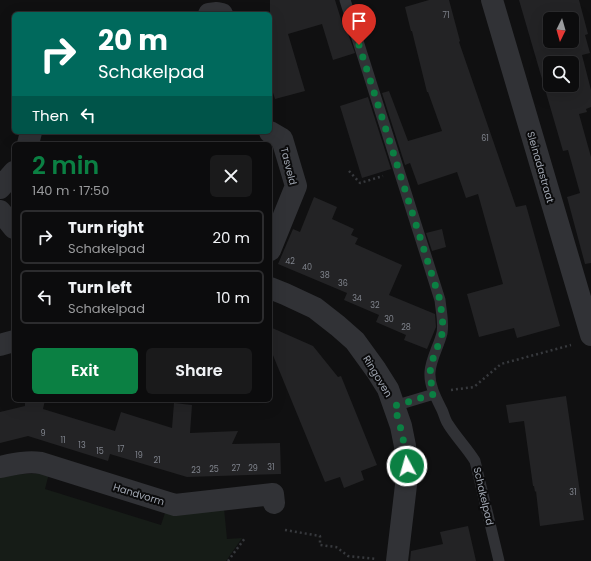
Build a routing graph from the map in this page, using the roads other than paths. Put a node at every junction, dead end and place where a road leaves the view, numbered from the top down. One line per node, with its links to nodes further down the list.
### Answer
1 (345, 0): 13 (lane, Schakelpad)
2 (492, 0): 10 (street, Sleinadastraat)
3 (272, 133): 8 (street, Tasveld)
4 (12, 174): 5 (street)
5 (0, 188)
6 (0, 211): 7 (street)
7 (12, 226)
8 (272, 245)
9 (272, 289): 14 (street, Ringoven)
10 (591, 335)
11 (12, 341): 12 (street)
12 (0, 345)
13 (434, 394): 14 (lane); 18 (lane, Schakelpad)
14 (394, 406): 17 (street, Ringoven)
15 (0, 467): 16 (street, Handvorm)
16 (274, 503)
17 (388, 560)
18 (499, 561)

